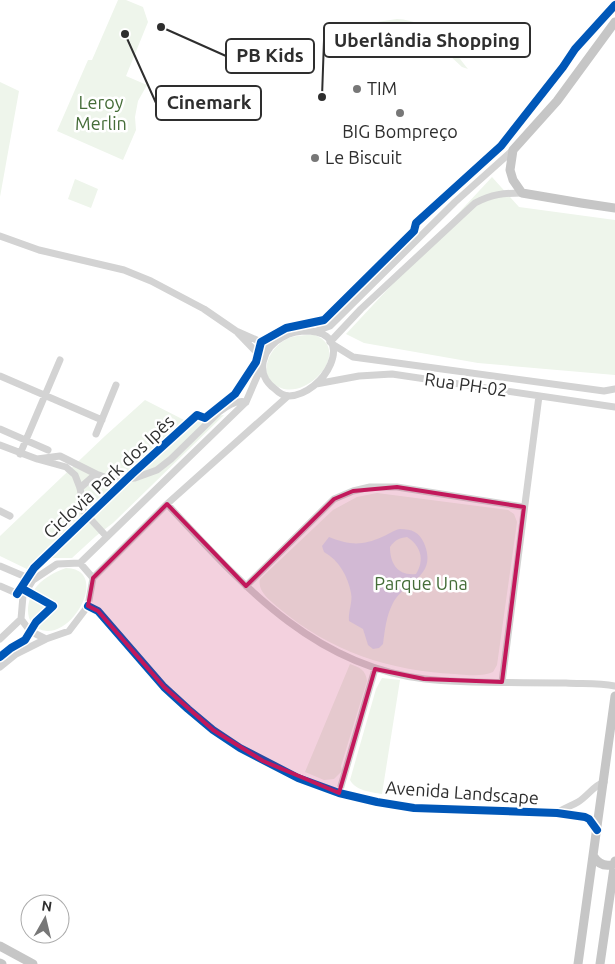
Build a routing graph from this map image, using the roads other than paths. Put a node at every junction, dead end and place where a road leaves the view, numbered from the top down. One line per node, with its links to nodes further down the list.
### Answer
1 (615, 22): 2 (main road)
2 (513, 150): 3 (main road); 5 (street)
3 (522, 193): 4 (main road); 6 (street)
4 (615, 208)
5 (431, 226): 6 (street); 9 (street)
6 (441, 235): 10 (street)
7 (0, 236): 8 (street)
8 (236, 331): 11 (street); 13 (street)
9 (316, 331): 10 (street); 11 (street)
10 (331, 343): 15 (street); 17 (street, Rua PH-02)
11 (269, 349): 13 (street)
12 (60, 360): 18 (street)
13 (262, 362): 19 (street); 21 (street)
14 (0, 376): 18 (street)
15 (316, 384): 19 (street); 20 (street, Rua PH-02)
16 (116, 385): 23 (street)
17 (615, 389)
18 (45, 395): 23 (street); 26 (street)
19 (288, 396): 33 (street)
20 (539, 396): 22 (street, Rua PH-02); 34 (street)
21 (246, 402): 31 (street); 37 (street)
22 (615, 407)
23 (102, 420): 25 (street)
24 (0, 428): 26 (street)
25 (96, 434)
26 (26, 440): 28 (street); 29 (street)
27 (0, 445): 29 (street)
28 (48, 450)
29 (20, 454): 30 (street)
30 (37, 459): 31 (street); 32 (street)
31 (96, 474): 32 (street)
32 (80, 488): 37 (street)
33 (167, 504): 40 (street); 43 (street)
34 (524, 507): 43 (street); 51 (street)
35 (0, 512): 36 (street)
36 (10, 516)
37 (107, 537): 38 (street)
38 (80, 563): 40 (street); 41 (street)
39 (0, 566): 41 (street)
40 (93, 578): 45 (street)
41 (33, 580): 44 (street)
42 (0, 586): 44 (street)
43 (246, 586): 50 (street)
44 (23, 596): 46 (street)
45 (88, 606): 47 (street); 55 (street, Avenida Landscape)
46 (21, 619): 47 (street); 48 (street)
47 (46, 638): 49 (street)
48 (0, 639)
49 (0, 667)
50 (375, 668): 51 (street); 55 (street)
51 (502, 682): 52 (street)
52 (615, 686)
53 (615, 696): 54 (main road)
54 (604, 782): 56 (street, Avenida Landscape); 57 (main road)
55 (339, 793): 56 (street, Avenida Landscape)
56 (557, 813): 57 (street, Avenida Landscape)
57 (597, 830): 58 (main road)
58 (594, 857): 59 (main road); 62 (main road)
59 (615, 863): 63 (main road)
60 (0, 946): 61 (main road)
61 (33, 964)
62 (578, 964)
63 (600, 964)

